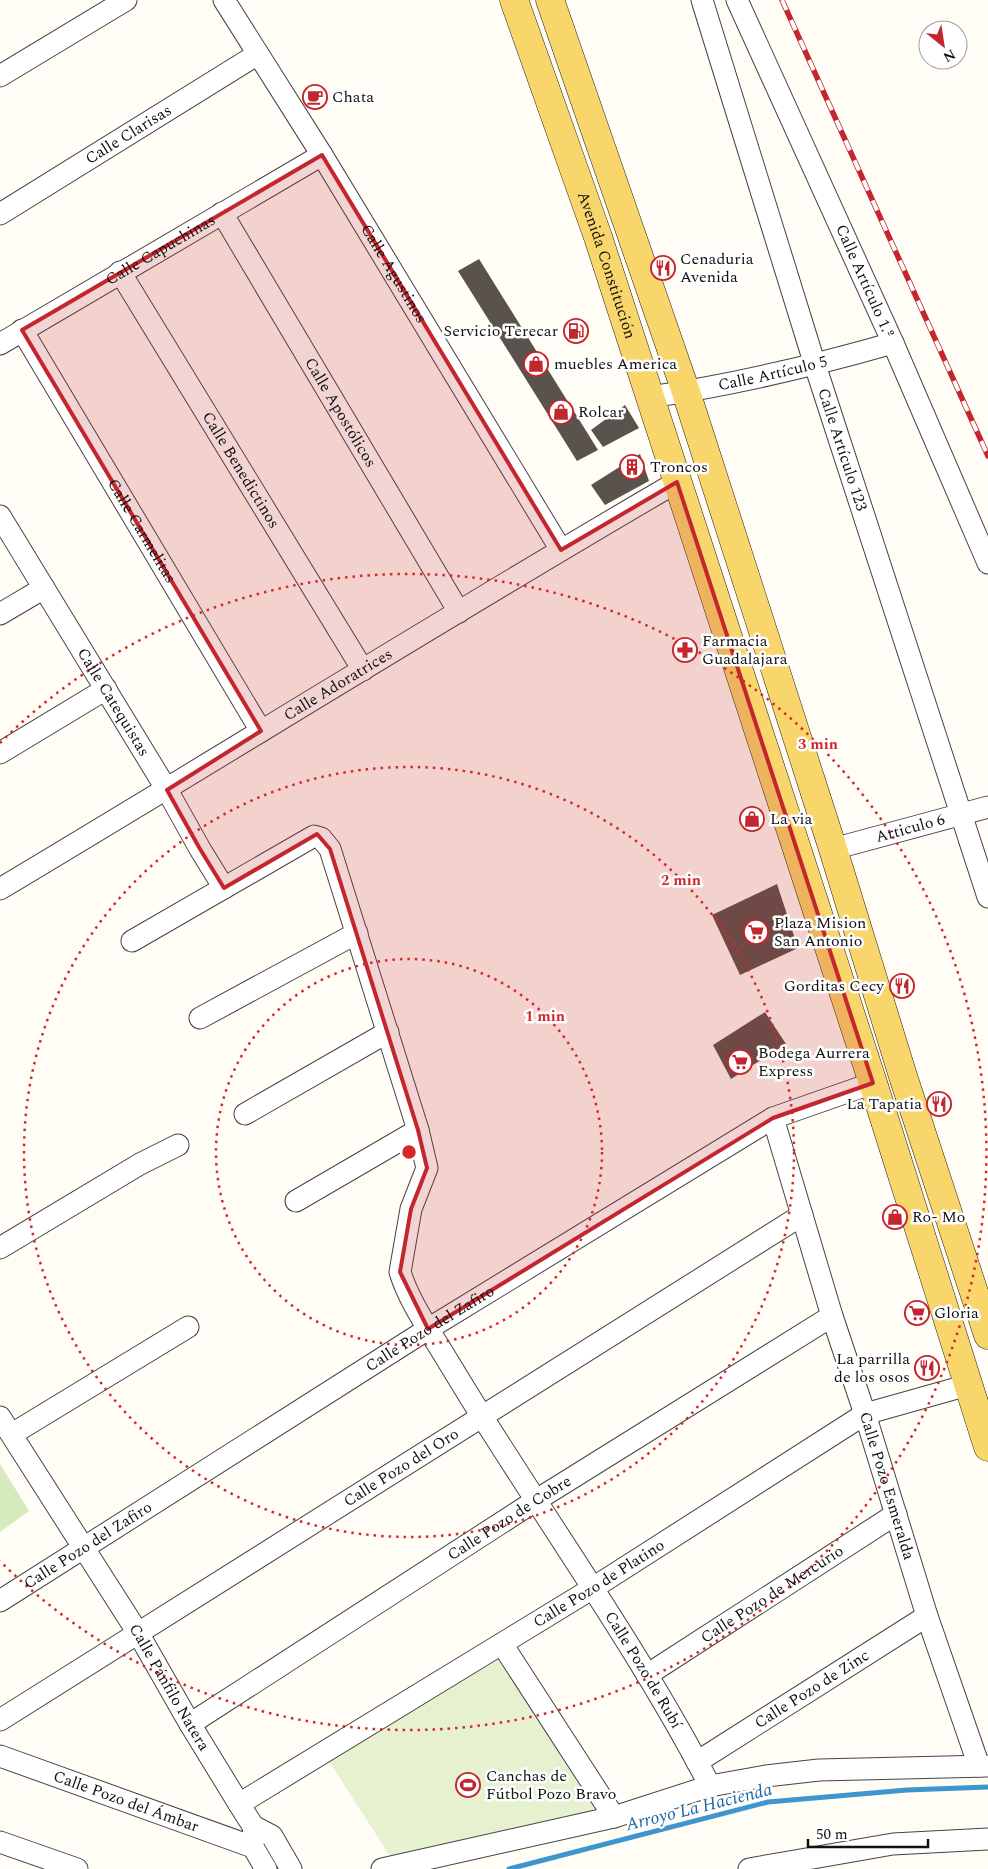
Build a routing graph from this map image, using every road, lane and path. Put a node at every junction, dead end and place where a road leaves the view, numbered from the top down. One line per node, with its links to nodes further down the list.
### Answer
1 (126, 0): 8 (street)
2 (224, 0): 7 (street, Calle Agustinos)
3 (514, 0): 18 (main road, Avenida Constitución)
4 (550, 0): 17 (main road, Avenida Constitución)
5 (702, 0): 16 (street, Calle Artículo 123)
6 (737, 0): 14 (street, Calle Artículo 1.º)
7 (258, 54): 9 (street, Calle Agustinos); 11 (street, Calle Clarisas)
8 (0, 76)
9 (322, 155): 10 (street, Calle Capuchinas); 21 (street, Calle Agustinos)
10 (222, 213): 12 (street, Calle Capuchinas); 24 (street, Calle Apostólicos)
11 (0, 214)
12 (120, 272): 13 (street, Calle Capuchinas); 26 (street, Calle Benedictinos)
13 (22, 330): 15 (street, Calle Capuchinas); 28 (street, Calle Carmelitas)
14 (893, 343): 16 (street, Calle Artículo 5); 22 (street, Calle Artículo 1.º)
15 (0, 344)
16 (816, 365): 17 (street, Calle Artículo 5); 32 (street, Calle Artículo 123)
17 (686, 392): 18 (street, Calle Artículo 5); 33 (main road, Avenida Constitución)
18 (650, 397): 19 (main road, Avenida Constitución)
19 (677, 482): 21 (street, Calle Adoratrices); 41 (main road, Avenida Constitución)
20 (0, 516): 23 (street, Calle Catequistas)
21 (560, 550): 24 (street, Calle Adoratrices)
22 (988, 564)
23 (44, 588): 25 (street); 27 (street, Calle Catequistas)
24 (459, 612): 26 (street, Calle Adoratrices)
25 (0, 614)
26 (363, 670): 28 (street, Calle Adoratrices)
27 (106, 689): 29 (street); 30 (street, Calle Catequistas)
28 (261, 731): 30 (street, Calle Adoratrices)
29 (0, 752)
30 (167, 790): 34 (street, Calle Catequistas); 35 (street, Calle Adoratrices)
31 (988, 807): 32 (street, Articulo 6)
32 (962, 814): 33 (street, Articulo 6); 36 (street, Calle Artículo 123)
33 (833, 849): 49 (main road, Avenida Constitución)
34 (224, 888): 37 (street, Calle Pozo de Rubí); 38 (street, Calle Pozo de Rubí)
35 (0, 889)
36 (988, 897)
37 (357, 933): 39 (street); 40 (street, Calle Pozo de Rubí)
38 (132, 941)
39 (200, 1018)
40 (388, 1032): 42 (street); 44 (street, Calle Pozo de Rubí)
41 (873, 1083): 43 (street, Calle Pozo del Zafiro); 50 (main road, Avenida Constitución)
42 (245, 1114)
43 (773, 1118): 47 (street, Calle Pozo Esmeralda); 53 (street, Calle Pozo del Zafiro)
44 (418, 1130): 46 (street); 53 (street, Calle Pozo de Rubí)
45 (178, 1145): 48 (street)
46 (296, 1201)
47 (802, 1215): 51 (street, Calle Pozo Esmeralda); 57 (street, Calle Pozo del Oro)
48 (0, 1248)
49 (982, 1296): 50 (street); 54 (main road, Avenida Constitución)
50 (943, 1306): 55 (main road, Avenida Constitución)
51 (832, 1316): 56 (street, Calle Pozo Esmeralda); 60 (street, Calle Pozo de Cobre)
52 (188, 1327): 58 (street)
53 (428, 1329): 57 (street, Calle Pozo de Rubí); 62 (street, Calle Pozo del Zafiro)
54 (988, 1335)
55 (968, 1385): 56 (street, Calle Pozo de Platino); 59 (main road, Avenida Constitución)
56 (865, 1414): 61 (street, Calle Pozo Esmeralda); 63 (street, Calle Pozo de Platino)
57 (482, 1416): 60 (street, Calle Pozo de Rubí); 66 (street, Calle Pozo del Oro)
58 (6, 1426): 62 (street, Calle Pánfilo Natera)
59 (988, 1447)
60 (535, 1501): 63 (street, Calle Pozo de Rubí); 70 (street, Calle Pozo de Cobre)
61 (896, 1514): 65 (street, Calle Pozo Esmeralda); 68 (street, Calle Pozo de Mercurio)
62 (84, 1548): 64 (street, Calle Pozo del Zafiro); 66 (street, Calle Pánfilo Natera)
63 (592, 1588): 67 (street, Calle Pozo de Platino); 68 (street, Calle Pozo de Rubí)
64 (0, 1601)
65 (927, 1616): 72 (street, Calle Pozo de Zinc); 73 (street, Calle Pozo Esmeralda)
66 (138, 1634): 69 (street, Calle Pozo del Oro); 70 (street, Calle Pánfilo Natera)
67 (502, 1644): 75 (street, Calle Pozo de Platino); 76 (street)
68 (647, 1675): 72 (street, Calle Pozo de Rubí)
69 (0, 1720)
70 (190, 1724): 75 (street, Calle Pánfilo Natera)
71 (0, 1756): 77 (street, Calle Pozo del Ámbar)
72 (697, 1762): 74 (street, Calle Pozo de Rubí)
73 (984, 1766): 74 (street)
74 (710, 1786): 76 (street)
75 (239, 1804): 77 (street, Calle Pánfilo Natera)
76 (614, 1816): 83 (street)
77 (253, 1836): 81 (street, Calle Pánfilo Natera); 82 (street)
78 (988, 1839): 84 (street)
79 (0, 1842): 80 (street)
80 (77, 1869)
81 (266, 1869)
82 (291, 1869)
83 (382, 1869)
84 (748, 1869)

